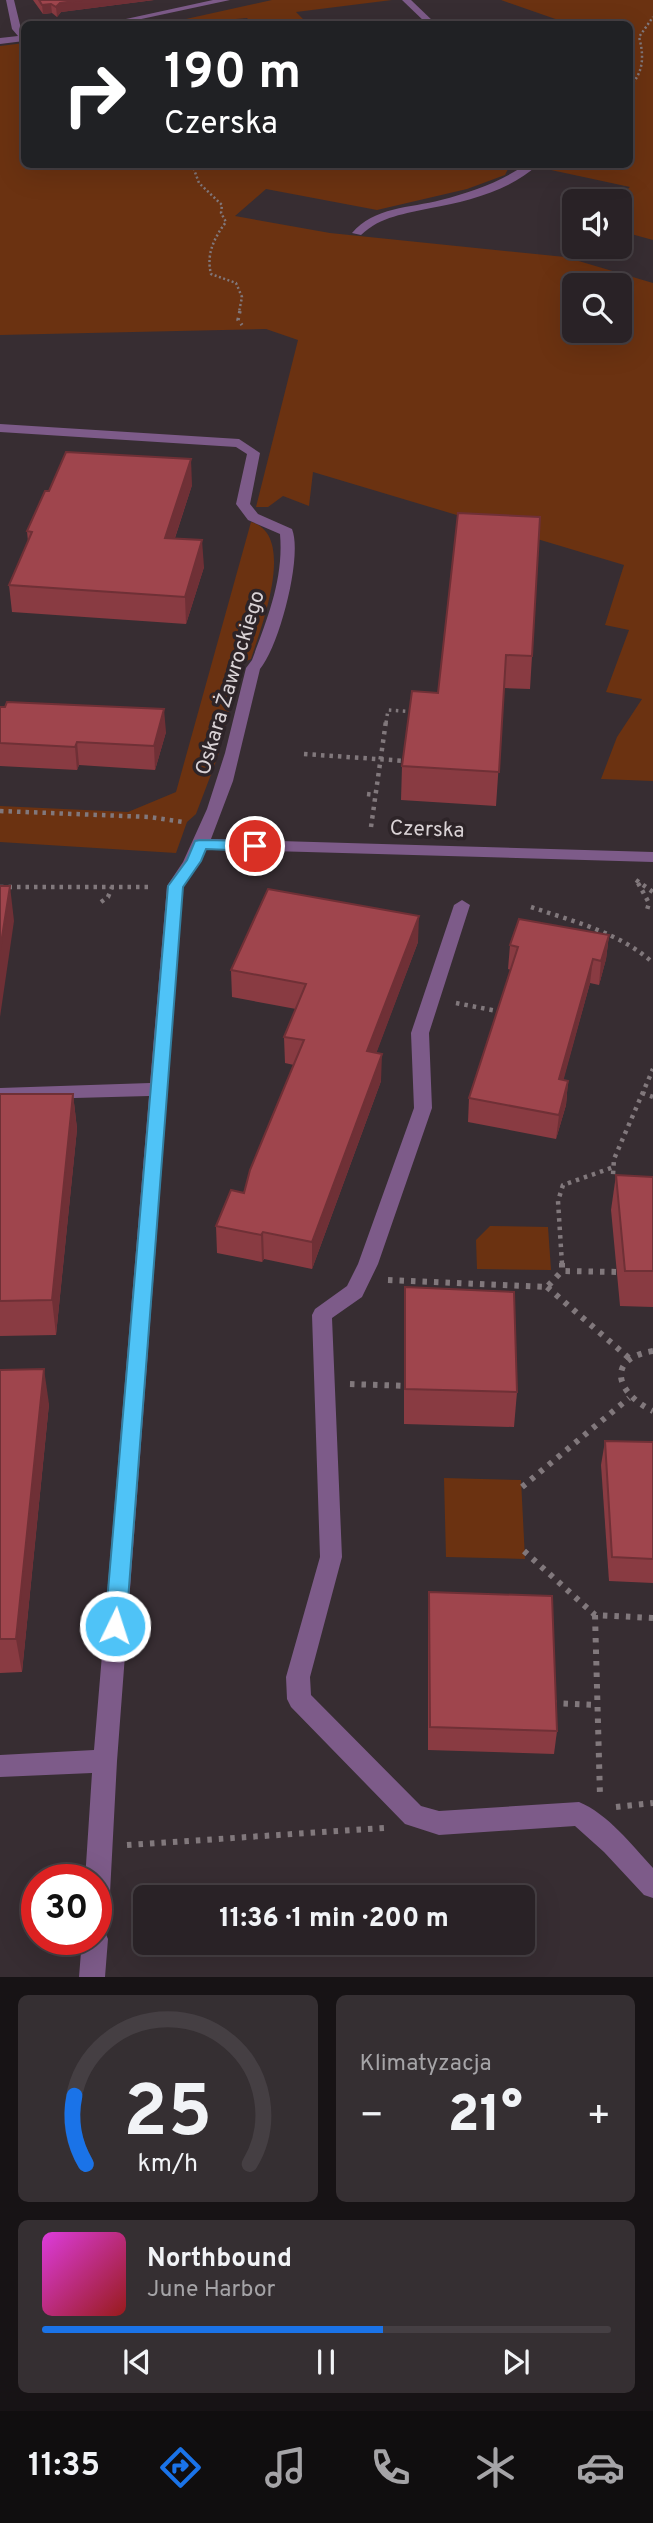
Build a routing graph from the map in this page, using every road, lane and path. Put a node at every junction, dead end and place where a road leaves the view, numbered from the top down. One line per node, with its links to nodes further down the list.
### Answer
1 (10, 0): 9 (street)
2 (226, 0): 4 (street)
3 (406, 0): 8 (street)
4 (160, 15): 6 (street); 7 (street)
5 (653, 18): 12 (path)
6 (125, 21)
7 (166, 21)
8 (429, 21)
9 (21, 34)
10 (21, 38): 11 (street)
11 (0, 41)
12 (633, 84)
13 (193, 168): 16 (path)
14 (527, 168): 15 (street)
15 (357, 233)
16 (242, 325)
17 (0, 428): 25 (street, Oskara Żawrockiego)
18 (419, 712): 20 (path)
19 (304, 754): 20 (path)
20 (380, 759): 21 (path); 23 (path)
21 (414, 762)
22 (367, 794): 23 (path)
23 (375, 795): 26 (path)
24 (0, 811): 25 (path)
25 (208, 823): 27 (street, Oskara Żawrockiego)
26 (370, 833)
27 (200, 844): 28 (street, Czerska); 41 (street, Oskara Żawrockiego)
28 (653, 857)
29 (636, 879): 36 (path)
30 (0, 887): 31 (path)
31 (112, 887): 32 (path); 33 (path)
32 (148, 887)
33 (101, 902)
34 (462, 905): 38 (street)
35 (531, 907): 37 (path)
36 (647, 910)
37 (653, 963)
38 (432, 999): 39 (path); 49 (street)
39 (503, 1012)
40 (653, 1069): 42 (path)
41 (158, 1089): 43 (street); 63 (street, Oskara Żawrockiego)
42 (642, 1093): 44 (path); 45 (path)
43 (0, 1094)
44 (653, 1097)
45 (614, 1167): 46 (path); 47 (path)
46 (625, 1180)
47 (562, 1271): 48 (path); 50 (path)
48 (624, 1272)
49 (361, 1279): 50 (path); 53 (street)
50 (547, 1287): 52 (path)
51 (653, 1351): 52 (path)
52 (629, 1358): 55 (path)
53 (325, 1384): 54 (path); 66 (street)
54 (411, 1386)
55 (629, 1398): 56 (path); 57 (path)
56 (653, 1411)
57 (522, 1487)
58 (524, 1551): 59 (path)
59 (595, 1615): 60 (path); 62 (path)
60 (653, 1618)
61 (543, 1703): 62 (path)
62 (597, 1705): 65 (path)
63 (105, 1761): 64 (street); 67 (street, Oskara Żawrockiego)
64 (0, 1766)
65 (601, 1810)
66 (414, 1816): 67 (path); 69 (street)
67 (100, 1846): 68 (street, Oskara Żawrockiego)
68 (99, 1864)
69 (653, 1885)
70 (93, 1955): 71 (street)
71 (92, 1977)

